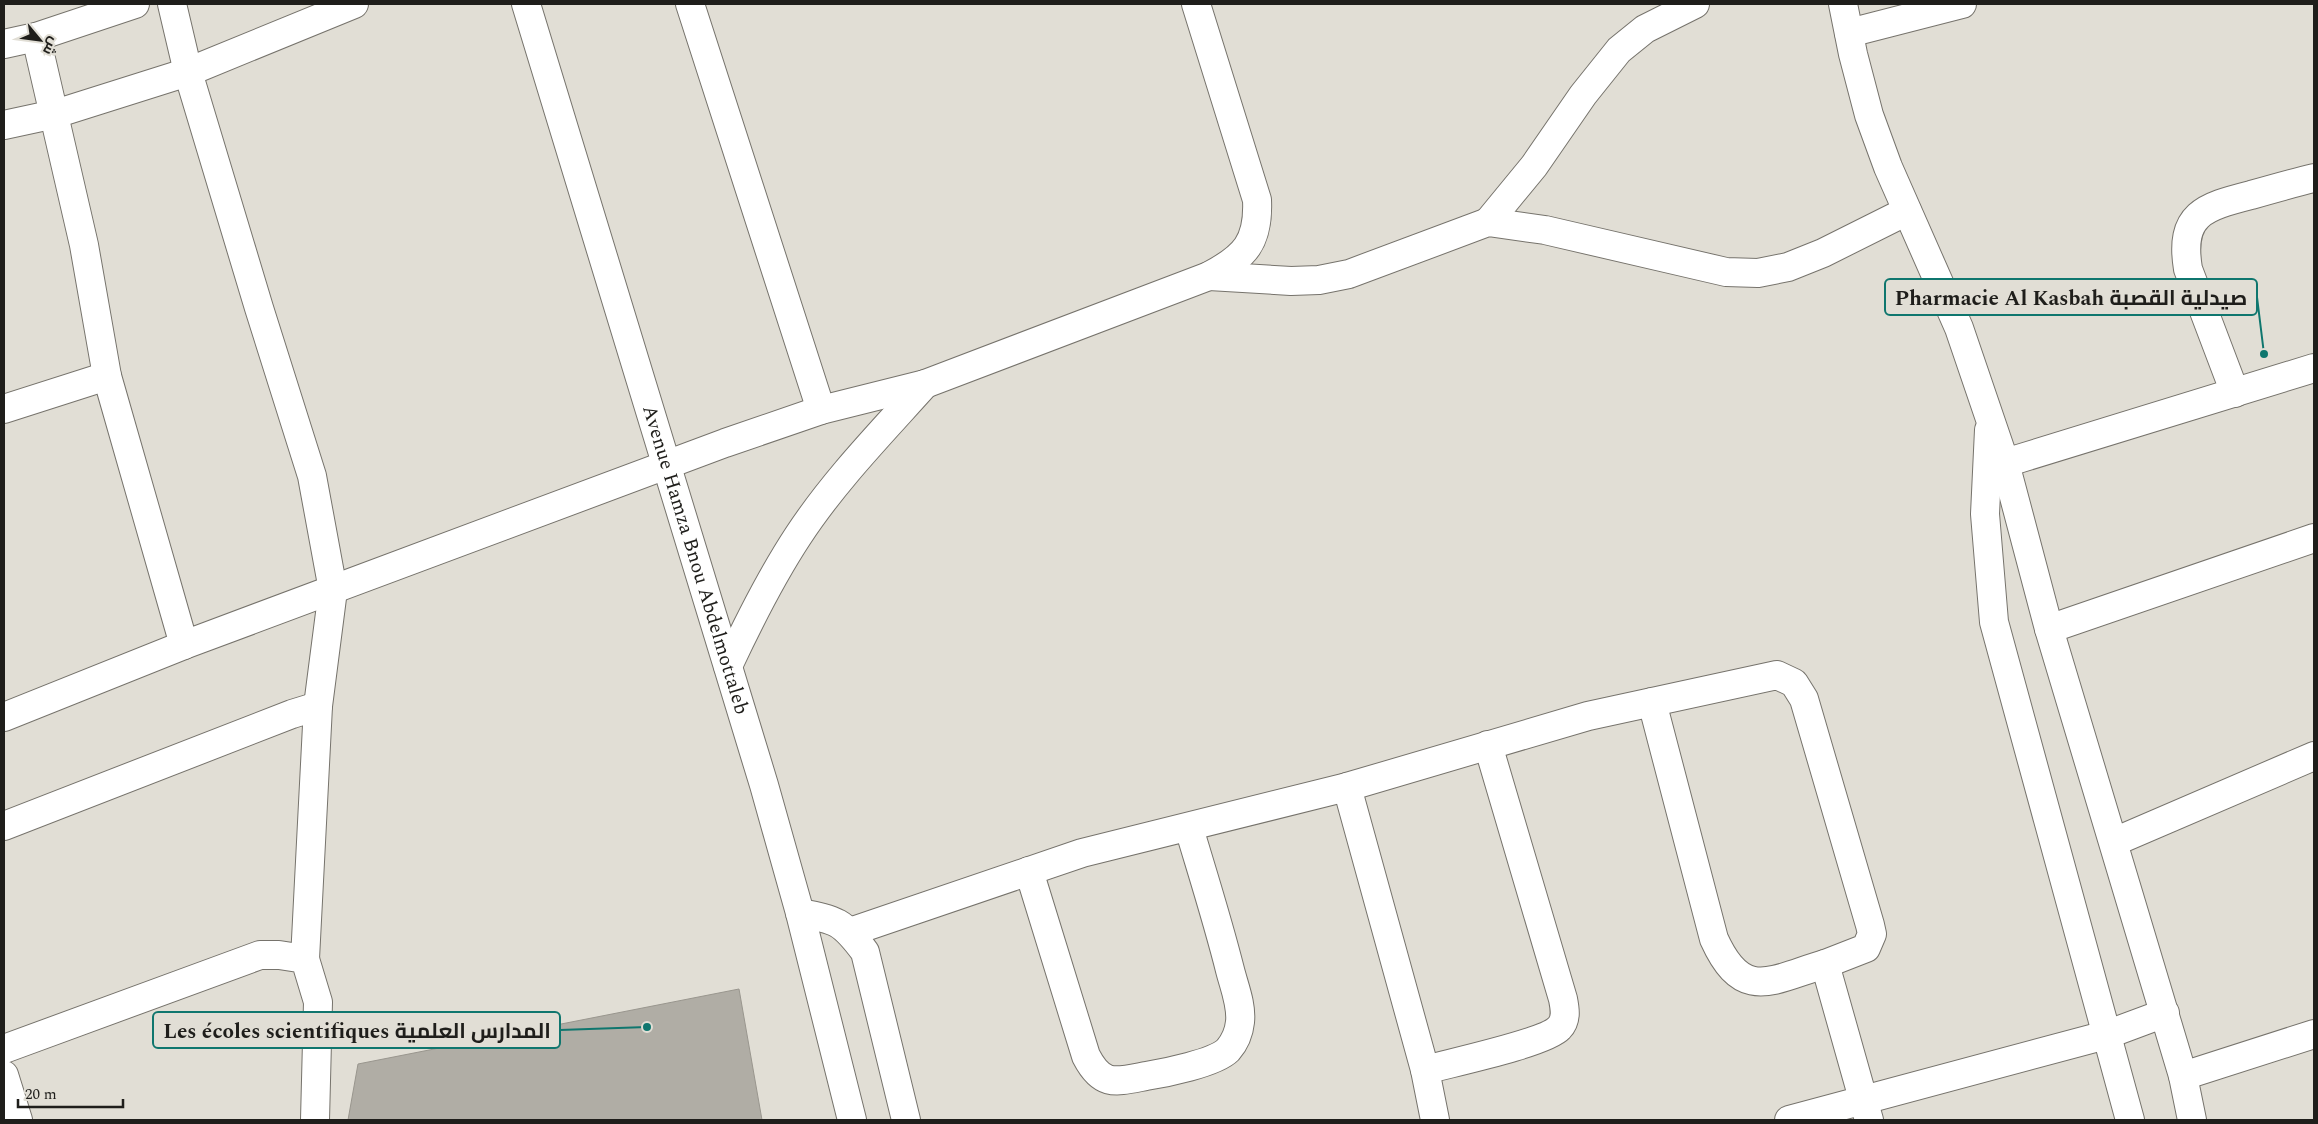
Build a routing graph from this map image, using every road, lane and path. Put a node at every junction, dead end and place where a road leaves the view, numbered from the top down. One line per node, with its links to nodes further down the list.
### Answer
1 (135, 4): 11 (street)
2 (172, 4): 13 (street)
3 (354, 4): 13 (street)
4 (526, 4): 28 (street, Avenue Hamza Bnou Abdelmottaleb)
5 (690, 4): 25 (street)
6 (1196, 4): 19 (street)
7 (1695, 4): 18 (street)
8 (1843, 4): 10 (street)
9 (1962, 4): 10 (street)
10 (1848, 33): 17 (street)
11 (36, 37): 12 (street); 14 (street)
12 (4, 44)
13 (188, 72): 14 (street); 30 (street)
14 (55, 114): 15 (street); 21 (street)
15 (4, 125)
16 (2314, 178): 23 (street)
17 (1907, 211): 18 (street); 26 (street)
18 (1488, 222): 19 (street)
19 (1209, 276): 22 (street)
20 (2314, 368): 23 (street)
21 (107, 376): 24 (street); 32 (street)
22 (925, 384): 25 (street); 33 (street)
23 (2234, 393): 27 (street)
24 (4, 409)
25 (821, 410): 28 (street)
26 (1989, 422): 27 (street); 50 (street)
27 (2005, 462): 31 (street)
28 (668, 465): 30 (street); 33 (street, Avenue Hamza Bnou Abdelmottaleb)
29 (2314, 538): 31 (street)
30 (333, 590): 32 (street); 35 (street)
31 (2049, 630): 42 (street)
32 (184, 645): 36 (street)
33 (728, 666): 44 (street, Avenue Hamza Bnou Abdelmottaleb)
34 (1652, 702): 37 (street); 47 (street); 47 (street)
35 (318, 706): 40 (street); 46 (street)
36 (4, 715)
37 (1488, 745): 39 (street); 52 (street)
38 (2314, 756): 42 (street)
39 (1348, 787): 41 (street); 52 (street)
40 (4, 826)
41 (1189, 828): 43 (street); 43 (street)
42 (2114, 842): 48 (street)
43 (1028, 871): 45 (street)
44 (800, 913): 45 (street); 58 (street, Avenue Hamza Bnou Abdelmottaleb)
45 (850, 932): 59 (street)
46 (305, 959): 51 (street); 57 (street)
47 (1825, 964): 55 (street)
48 (2165, 1013): 50 (street); 54 (street)
49 (2314, 1034): 54 (street)
50 (2106, 1035): 55 (street); 62 (street)
51 (4, 1049)
52 (1425, 1070): 60 (street)
53 (4, 1075): 56 (street)
54 (2183, 1076): 63 (street)
55 (1867, 1111): 61 (street)
56 (18, 1120)
57 (315, 1120)
58 (852, 1120)
59 (906, 1120)
60 (1435, 1120)
61 (1788, 1120)
62 (2130, 1120)
63 (2192, 1120)

